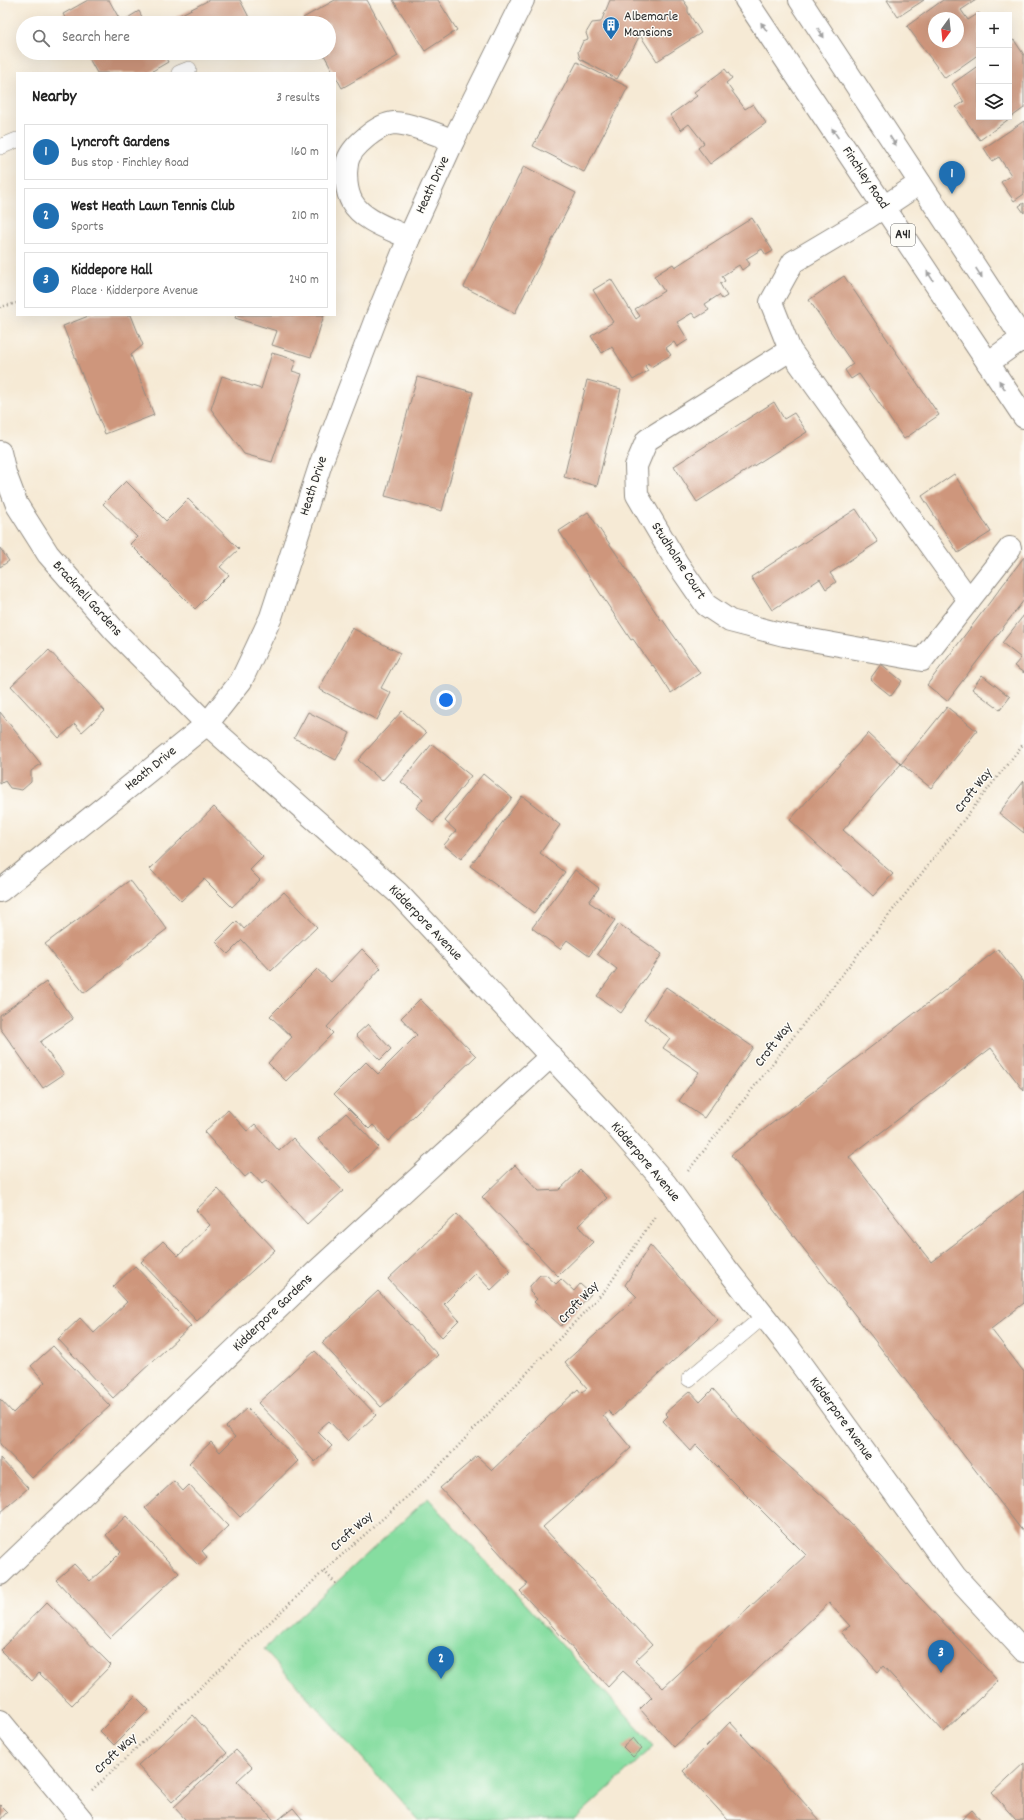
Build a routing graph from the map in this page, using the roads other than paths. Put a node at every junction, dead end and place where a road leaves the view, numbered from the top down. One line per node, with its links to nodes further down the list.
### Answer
1 (523, 0): 5 (main road, Heath Drive)
2 (746, 0): 8 (main road, Finchley Road / A41, one-way to 2)
3 (800, 0): 7 (main road, one-way to 7)
4 (16, 140): 6 (lane)
5 (453, 141): 9 (main road, Heath Drive); 9 (main road)
6 (0, 146)
7 (920, 183): 8 (main road); 10 (main road, one-way to 10)
8 (884, 206): 11 (main road); 12 (main road, Finchley Road / A41, one-way to 8)
9 (409, 238): 17 (main road, Heath Drive)
10 (1023, 339): 12 (main road)
11 (790, 350): 16 (main road); 16 (main road, Studholme Court)
12 (988, 363): 13 (main road, Finchley Road / A41, one-way to 12)
13 (1024, 417)
14 (0, 452): 17 (main road, Bracknell Gardens)
15 (1010, 548): 16 (main road, Studholme Court)
16 (969, 600)
17 (206, 724): 18 (main road, Heath Drive); 19 (main road, Kidderpore Avenue)
18 (0, 891)
19 (551, 1056): 20 (main road, Kidderpore Avenue); 22 (main road, Kidderpore Gardens)
20 (764, 1316): 21 (lane); 23 (main road, Kidderpore Avenue)
21 (689, 1379)
22 (0, 1574)
23 (1024, 1651)
24 (0, 1721): 25 (main road)
25 (78, 1814)

